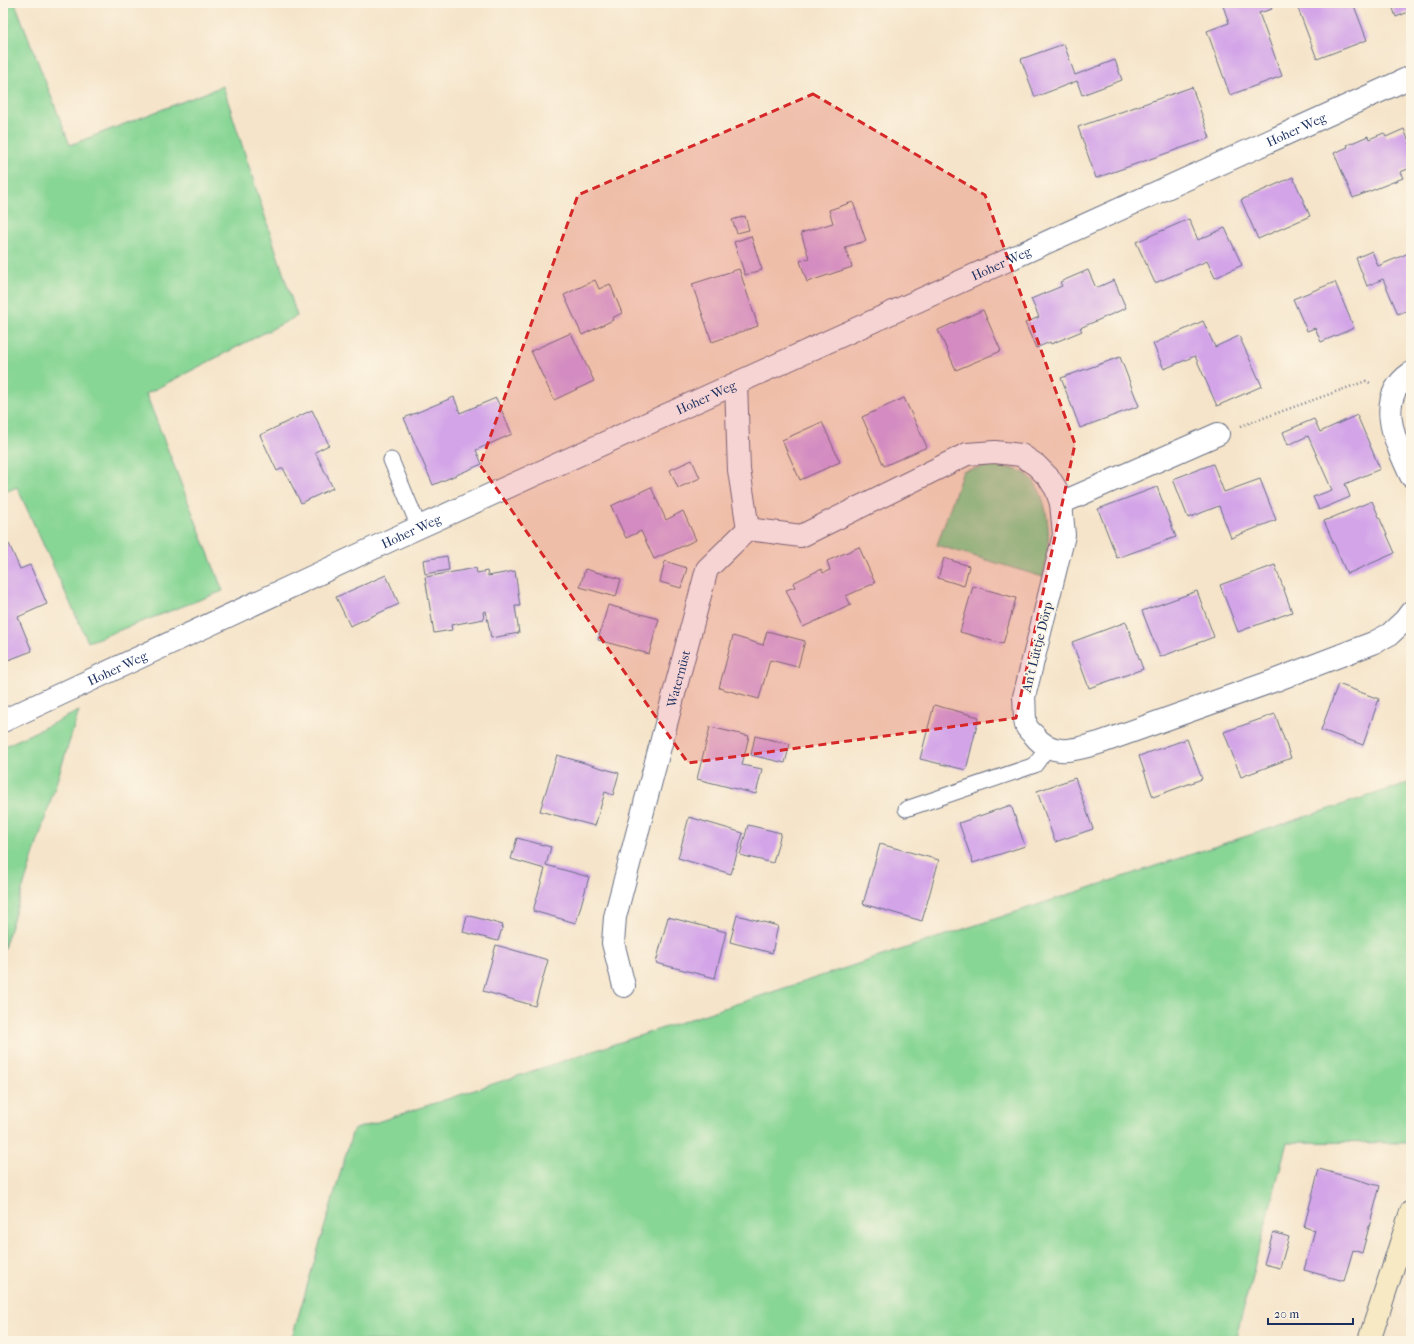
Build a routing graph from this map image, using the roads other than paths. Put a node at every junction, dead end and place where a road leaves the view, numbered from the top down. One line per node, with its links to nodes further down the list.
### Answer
1 (1411, 77): 3 (street, Hoher Weg)
2 (1411, 373): 6 (street)
3 (736, 384): 8 (street, Hoher Weg); 9 (street)
4 (1218, 434): 7 (street)
5 (391, 460): 8 (lane)
6 (1411, 476)
7 (1061, 503): 9 (street, An't Lüttje Dörp); 12 (street, An't Lüttje Dörp)
8 (419, 527): 11 (street, Hoher Weg)
9 (748, 530): 14 (street, Waternüst)
10 (1411, 612): 12 (street)
11 (3, 720)
12 (1048, 747): 13 (lane)
13 (906, 809)
14 (624, 986)
15 (1411, 1212): 16 (street)
16 (1369, 1341)

